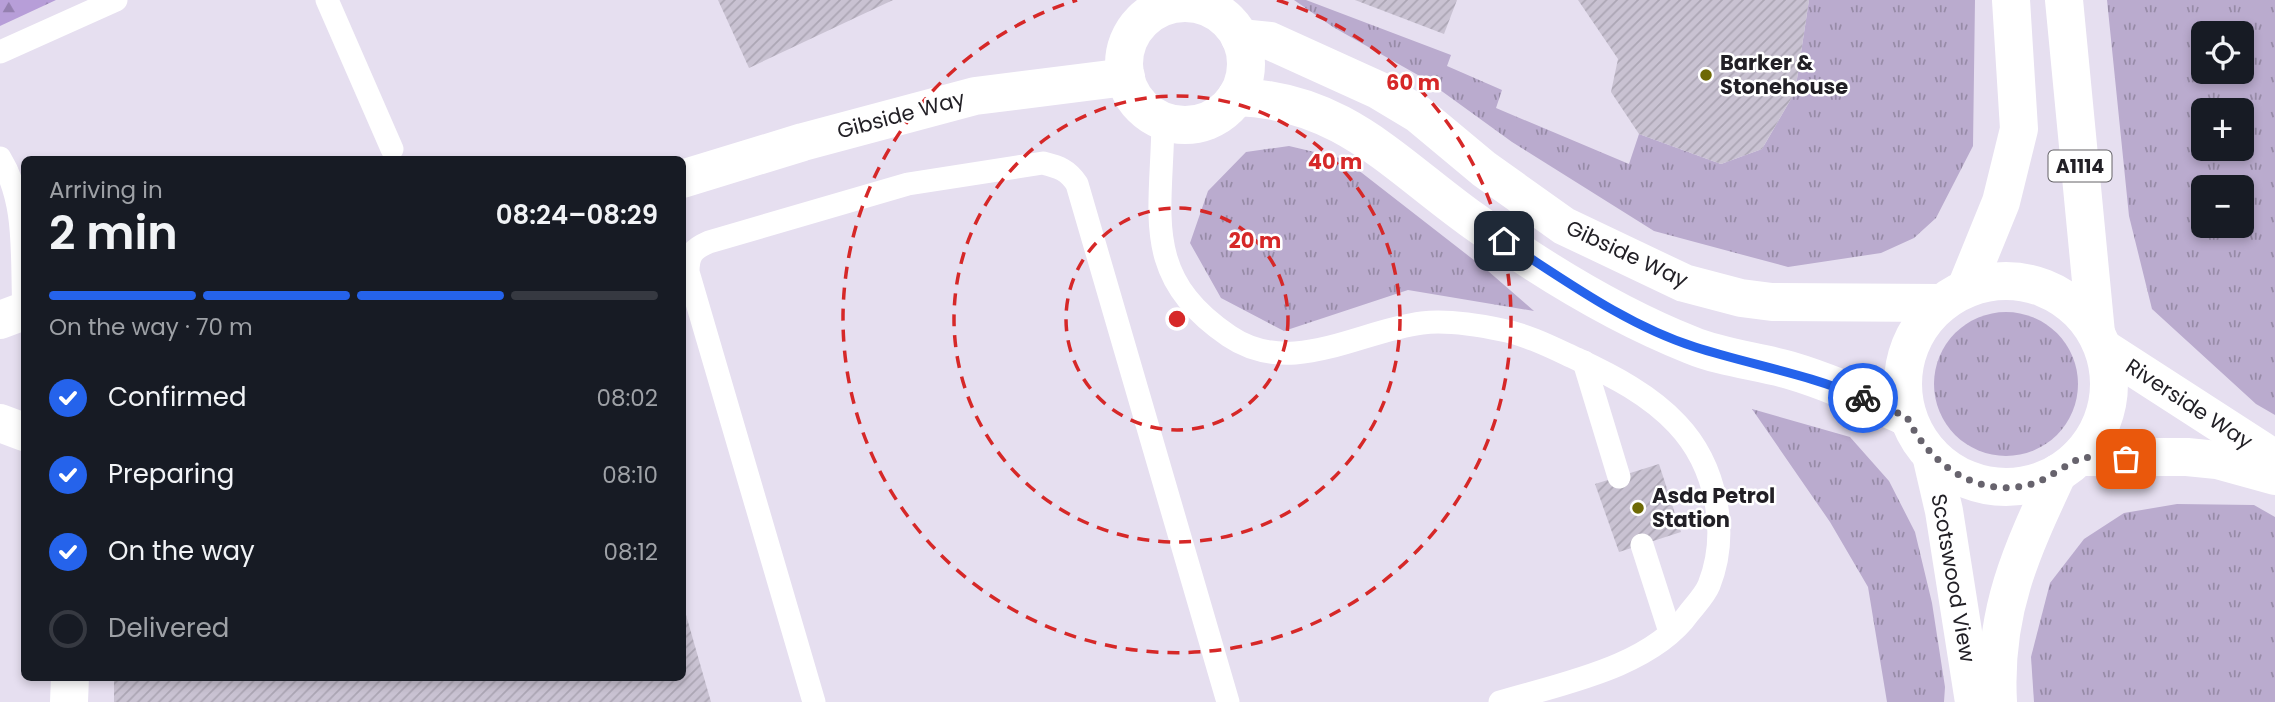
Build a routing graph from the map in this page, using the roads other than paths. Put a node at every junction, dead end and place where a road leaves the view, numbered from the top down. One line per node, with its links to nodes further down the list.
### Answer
1 (116, 0): 7 (lane)
2 (327, 0): 11 (lane)
3 (2011, 0): 15 (street)
4 (2064, 0): 18 (street, A1114)
5 (1193, 2): 6 (street); 8 (street)
6 (1240, 38): 9 (street); 15 (street, Gibside Way)
7 (0, 52)
8 (1126, 77): 10 (street); 13 (street, Gibside Way)
9 (1236, 97): 10 (street); 20 (street)
10 (1163, 121): 19 (lane)
11 (392, 149)
12 (0, 158): 14 (lane)
13 (686, 178)
14 (21, 219)
15 (1953, 295): 18 (street); 20 (street)
16 (21, 312): 17 (street)
17 (0, 320)
18 (2100, 340): 24 (street, Riverside Way); 25 (street)
19 (1584, 362): 27 (lane); 29 (lane)
20 (1907, 417): 23 (street)
21 (0, 423): 22 (street)
22 (21, 431)
23 (1931, 456): 25 (street); 35 (street, Scotswood View)
24 (2275, 459)
25 (2069, 465): 26 (street, Riverside Way); 36 (street, Scotswood View)
26 (2275, 475)
27 (1619, 477)
28 (1642, 545): 29 (lane)
29 (1670, 632): 34 (lane)
30 (70, 681): 31 (street)
31 (69, 702)
32 (814, 702): 33 (lane)
33 (1228, 702)
34 (1500, 702)
35 (1974, 702)
36 (1998, 702)

